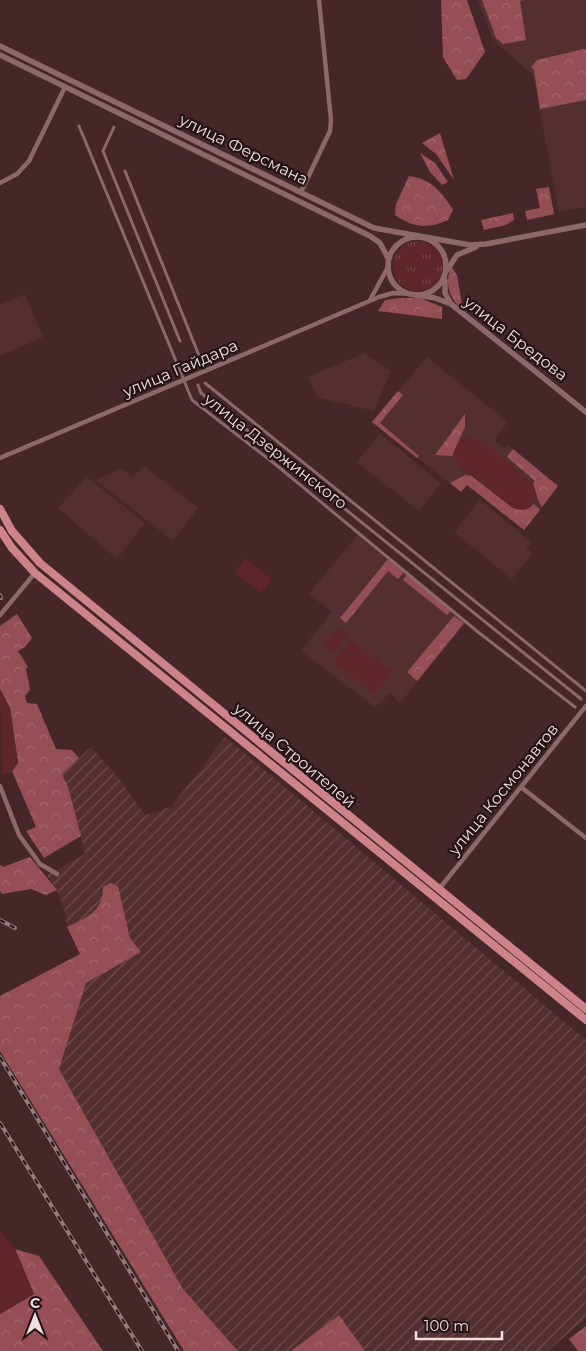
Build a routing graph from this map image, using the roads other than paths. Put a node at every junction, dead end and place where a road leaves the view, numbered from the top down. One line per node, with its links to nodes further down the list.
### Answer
1 (319, 0): 13 (street)
2 (0, 46): 3 (street, улица Ферсмана)
3 (13, 52): 5 (street); 10 (street, улица Ферсмана)
4 (0, 55): 5 (street, улица Ферсмана)
5 (9, 59): 6 (street, улица Ферсмана)
6 (65, 87): 11 (street); 12 (street, улица Ферсмана)
7 (79, 126): 26 (street, улица Дзержинского)
8 (114, 127): 24 (street)
9 (125, 171): 25 (street)
10 (268, 176): 12 (street); 13 (street, улица Ферсмана)
11 (0, 183)
12 (265, 184): 14 (street, улица Ферсмана)
13 (301, 192): 14 (street); 16 (street, улица Ферсмана)
14 (297, 200): 18 (street, улица Ферсмана)
15 (586, 226): 17 (street, улица Ферсмана)
16 (423, 238): 17 (street, улица Ферсмана); 18 (street); 20 (street)
17 (486, 244): 20 (street, улица Ферсмана)
18 (388, 258): 19 (street)
19 (388, 266): 21 (street); 22 (street)
20 (446, 274): 21 (street); 23 (street)
21 (415, 294): 22 (street, улица Гайдара); 23 (street)
22 (369, 301): 26 (street, улица Гайдара)
23 (451, 304): 29 (street, улица Бредова)
24 (180, 341)
25 (200, 358)
26 (184, 380): 30 (street, улица Гайдара); 40 (street, улица Дзержинского)
27 (205, 383): 37 (street, улица Дзержинского)
28 (198, 385): 38 (street, улица Дзержинского)
29 (586, 412)
30 (0, 458)
31 (0, 509): 35 (main road, улица Строителей)
32 (0, 530): 33 (main road, улица Строителей)
33 (35, 573): 34 (street); 36 (main road, улица Строителей)
34 (0, 615)
35 (126, 633): 36 (main road); 41 (main road, улица Строителей)
36 (119, 640): 42 (main road, улица Строителей)
37 (586, 691)
38 (581, 699)
39 (586, 706): 44 (street, улица Космонавтов)
40 (575, 708)
41 (247, 732): 42 (main road); 47 (main road, улица Строителей)
42 (240, 739): 48 (main road, улица Строителей)
43 (0, 786): 46 (street)
44 (521, 787): 45 (street); 47 (street, улица Космонавтов)
45 (586, 838)
46 (57, 874)
47 (439, 889): 48 (main road); 49 (main road, улица Строителей)
48 (433, 897): 50 (main road, улица Строителей)
49 (540, 972): 50 (main road); 51 (main road, улица Строителей)
50 (535, 979): 52 (main road, улица Строителей)
51 (586, 1009)
52 (586, 1020)

